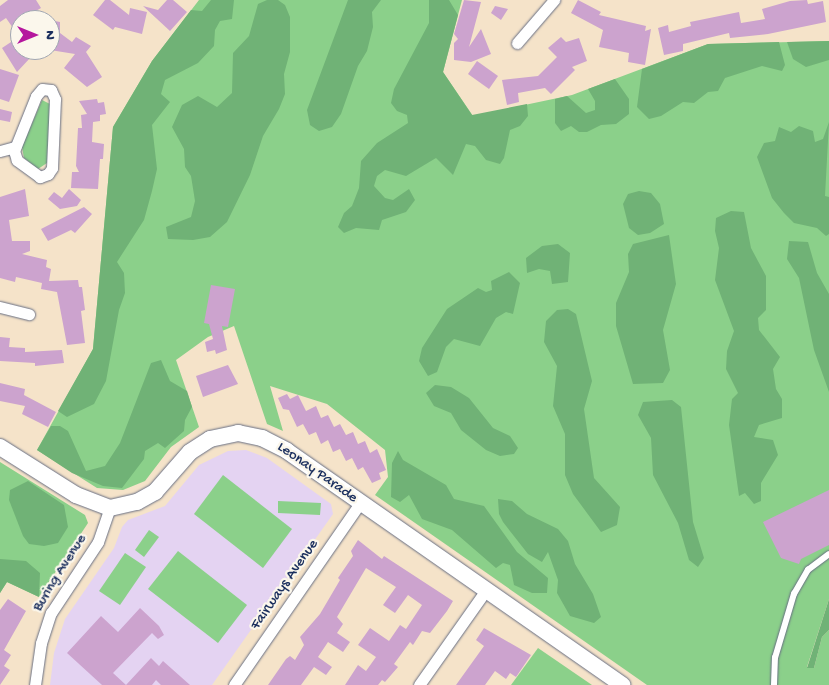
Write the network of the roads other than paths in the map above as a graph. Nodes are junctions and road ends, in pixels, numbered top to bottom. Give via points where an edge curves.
1 (554, 0) edge
2 (517, 43) dead end
3 (15, 147) junction
4 (0, 151) edge
5 (0, 308) edge
6 (29, 314) dead end
7 (0, 447) edge
8 (360, 503) junction
9 (110, 508) junction
10 (829, 554) edge
11 (486, 590) junction
12 (35, 685) edge
13 (234, 685) edge
14 (419, 685) edge
15 (622, 685) edge
16 (774, 685) edge

1 - 2 street
3 - 3 street via 36,96 42,89 51,90 56,99 50,172 43,176 34,174 17,160
3 - 4 street
5 - 6 street
7 - 9 street via 76,495
8 - 9 street, Leonay Parade via 275,443 238,433 214,437 202,443 155,492 137,502
8 - 11 street, Leonay Parade
8 - 13 street, Fairways Avenue
9 - 12 street, Buring Avenue via 98,542 51,613 41,643
10 - 16 lane via 808,570 794,594 775,658
11 - 14 street
11 - 15 street, Leonay Parade

